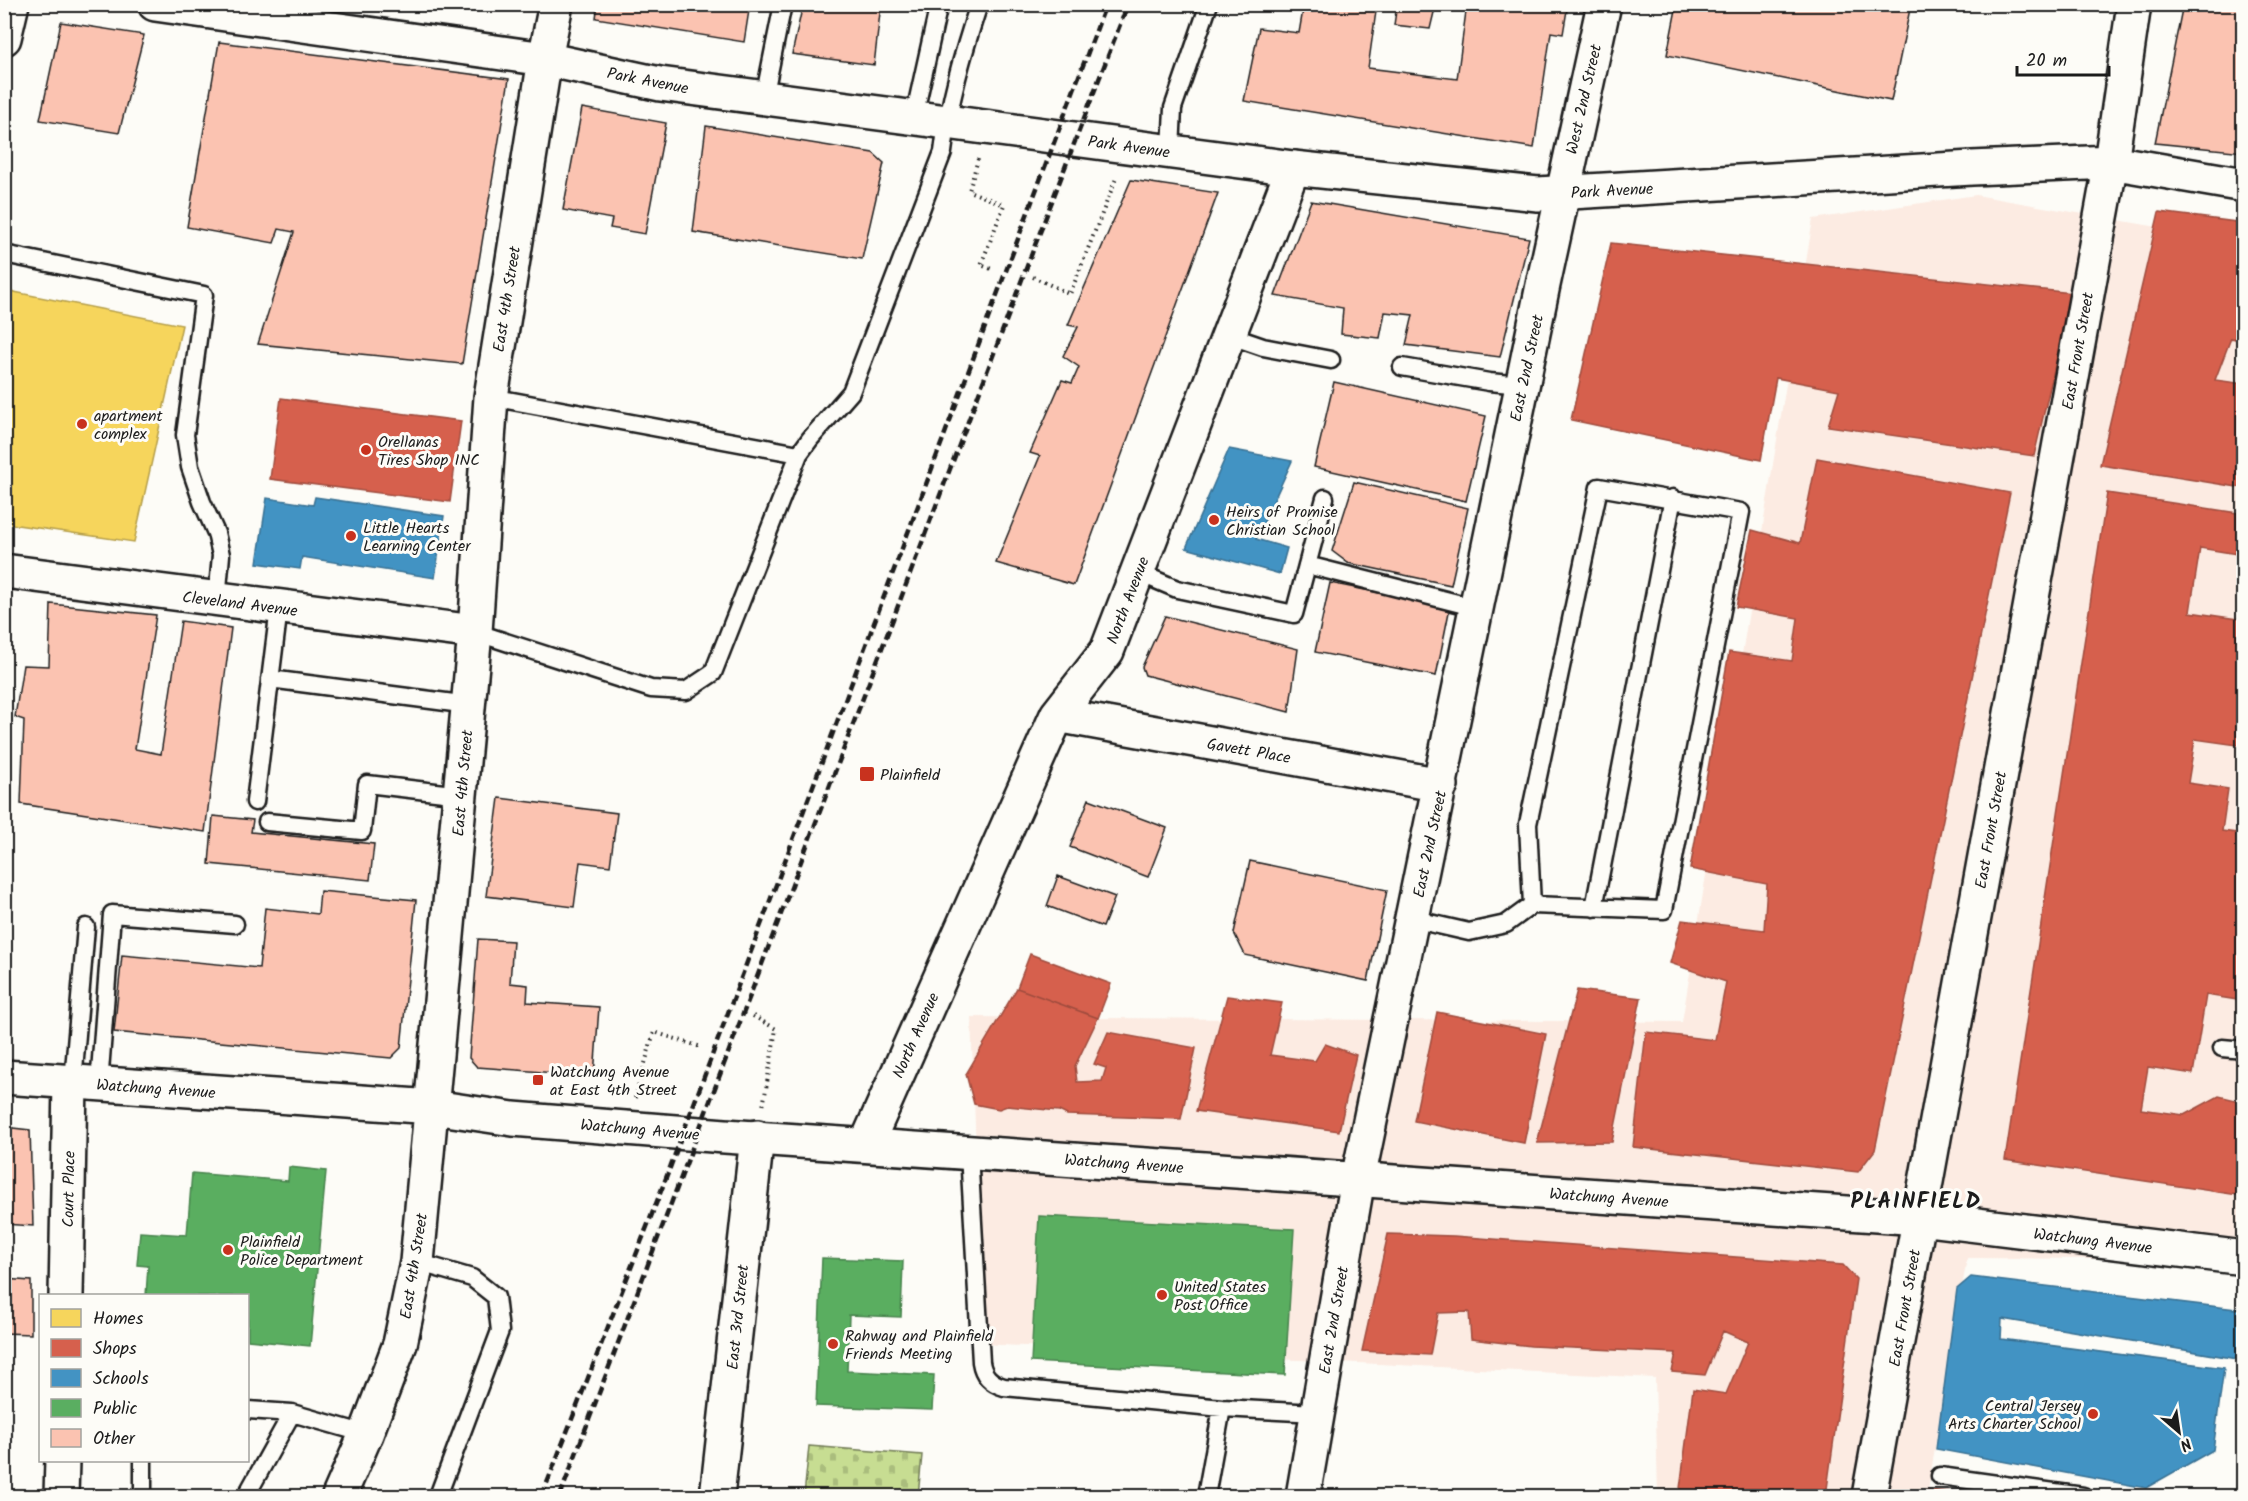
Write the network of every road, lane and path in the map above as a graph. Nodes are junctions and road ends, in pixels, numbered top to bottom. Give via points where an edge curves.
1 (12, 4) edge
2 (155, 4) edge
3 (556, 4) edge
4 (783, 4) edge
5 (939, 4) edge
6 (979, 4) edge
7 (1209, 4) edge
8 (1604, 4) edge
9 (2134, 4) edge
10 (4, 38) edge
11 (545, 59) junction
12 (764, 98) junction
13 (914, 117) junction
14 (946, 122) junction
15 (987, 127) junction
16 (1130, 145) junction
17 (1171, 151) junction
18 (2111, 162) junction
19 (1293, 168) junction
20 (2244, 185) edge
21 (1562, 193) junction
22 (4, 254) edge
23 (994, 270) dead end
24 (1034, 277) dead end
25 (1228, 335) junction
26 (1331, 360) dead end
27 (1402, 367) dead end
28 (1522, 385) junction
29 (491, 397) junction
30 (799, 454) junction
31 (1325, 498) dead end
32 (1673, 498) junction
33 (1306, 565) junction
34 (4, 571) edge
35 (1137, 572) junction
36 (217, 600) junction
37 (279, 608) junction
38 (1477, 608) junction
39 (475, 632) junction
40 (270, 679) junction
41 (469, 705) junction
42 (1057, 715) junction
43 (1441, 785) junction
44 (461, 795) junction
45 (255, 802) dead end
46 (267, 822) dead end
47 (1532, 905) junction
48 (1594, 908) junction
49 (1412, 919) junction
50 (235, 924) dead end
51 (87, 927) dead end
52 (753, 1016) dead end
53 (701, 1047) dead end
54 (2222, 1048) dead end
55 (2244, 1050) edge
56 (770, 1070) dead end
57 (4, 1077) edge
58 (81, 1083) junction
59 (433, 1107) junction
60 (626, 1127) junction
61 (757, 1137) junction
62 (866, 1145) junction
63 (969, 1153) junction
64 (1359, 1179) junction
65 (1920, 1218) junction
66 (2244, 1258) edge
67 (417, 1262) junction
68 (66, 1294) edge
69 (1222, 1408) junction
70 (249, 1410) edge
71 (292, 1413) junction
72 (1317, 1413) junction
73 (366, 1434) junction
74 (62, 1462) edge
75 (143, 1462) edge
76 (1940, 1476) dead end
77 (61, 1497) edge
78 (143, 1497) edge
79 (246, 1497) edge
80 (339, 1497) edge
81 (438, 1497) edge
82 (717, 1497) edge
83 (1206, 1497) edge
84 (1303, 1497) edge
85 (1869, 1497) edge
86 (2083, 1497) edge

1 - 10 street
2 - 11 street, Park Avenue
3 - 11 street, East 4th Street
4 - 12 lane
5 - 13 lane
6 - 14 lane
7 - 17 lane via 1173,108
8 - 21 street, West 2nd Street
9 - 18 street, East Front Street
11 - 12 street, Park Avenue via 660,84
11 - 29 street, East 4th Street
12 - 13 street, Park Avenue
13 - 14 street, Park Avenue
14 - 15 street, Park Avenue
14 - 30 lane via 943,152 851,392
15 - 16 street, Park Avenue
15 - 23 path via 969,191 1004,205 981,265
16 - 17 street, Park Avenue
16 - 24 path via 1070,294
17 - 19 street, Park Avenue
18 - 20 street, Park Avenue
18 - 21 street, Park Avenue
18 - 65 street, East Front Street
19 - 21 street, Park Avenue via 1538,194
19 - 25 street, North Avenue
21 - 28 street, East 2nd Street
22 - 36 lane via 204,295 185,435 190,467 221,555
25 - 26 lane via 1263,347
25 - 35 street, North Avenue
27 - 28 lane
28 - 38 street, East 2nd Street
29 - 30 lane
29 - 39 street, East 4th Street
30 - 39 lane via 713,673 686,691 651,689
31 - 33 lane
32 - 47 lane via 1599,487 1528,824
32 - 48 lane
32 - 48 lane via 1741,512 1664,910
33 - 35 lane via 1293,614 1177,589
33 - 38 lane
34 - 36 street, Cleveland Avenue
35 - 42 street, North Avenue via 1107,651
36 - 37 street, Cleveland Avenue
37 - 39 street, Cleveland Avenue
37 - 40 lane
38 - 43 street, East 2nd Street
39 - 41 street, East 4th Street
40 - 41 lane
40 - 45 lane
41 - 44 street, East 4th Street
42 - 43 street, Gavett Place
42 - 62 street, North Avenue
43 - 49 street, East 2nd Street
44 - 46 lane via 367,784 362,831
44 - 59 street, East 4th Street
47 - 48 lane
47 - 49 lane via 1506,924 1469,932
49 - 64 street, East 2nd Street
50 - 58 lane via 112,914
51 - 58 lane
52 - 56 path via 776,1029
53 - 60 path via 654,1032
54 - 55 lane
57 - 58 street, Watchung Avenue
58 - 59 street, Watchung Avenue
58 - 68 street, Court Place
59 - 60 street, Watchung Avenue via 513,1119
59 - 67 street, East 4th Street
60 - 61 street, Watchung Avenue
61 - 62 street, Watchung Avenue
61 - 82 street, East 3rd Street
62 - 63 street, Watchung Avenue
63 - 64 street, Watchung Avenue
63 - 69 lane via 981,1362 985,1375 1004,1387
64 - 65 street, Watchung Avenue
64 - 72 street, East 2nd Street
65 - 66 street, Watchung Avenue
65 - 85 street, East Front Street
67 - 73 street, East 4th Street via 400,1344
67 - 81 lane via 472,1278 496,1297 500,1331
69 - 72 lane
69 - 83 lane
70 - 71 lane
71 - 73 lane
71 - 79 lane
72 - 84 street, East 2nd Street
73 - 80 street, East 4th Street
74 - 77 street
75 - 78 lane
76 - 86 lane

